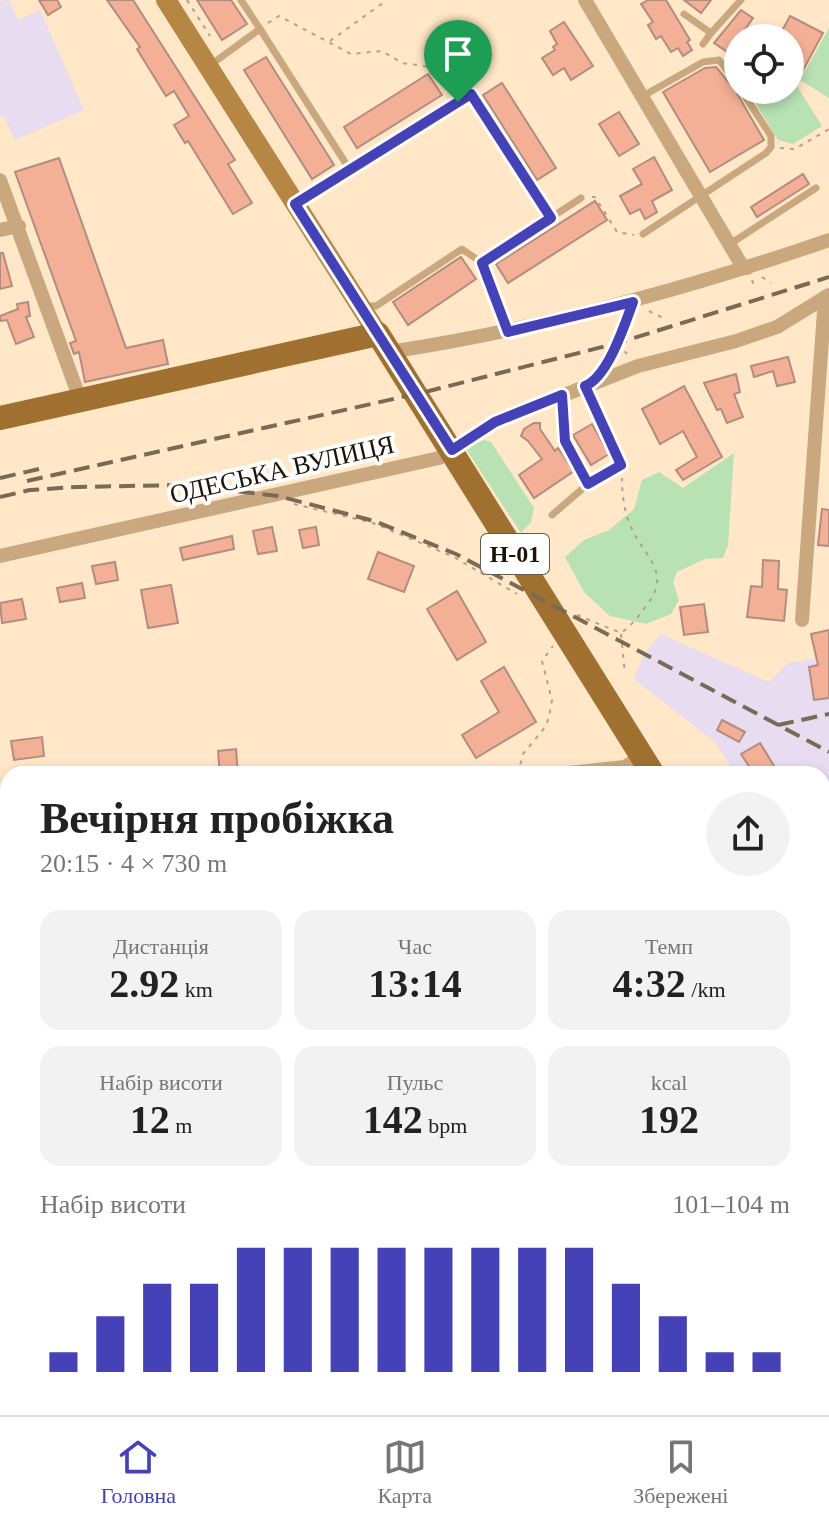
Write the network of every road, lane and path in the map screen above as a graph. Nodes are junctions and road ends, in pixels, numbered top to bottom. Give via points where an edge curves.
1 (166, 0) edge
2 (241, 0) edge
3 (387, 0) edge
4 (585, 0) edge
5 (741, 0) edge
6 (684, 14) dead end
7 (260, 29) junction
8 (711, 33) junction
9 (329, 42) junction
10 (703, 44) dead end
11 (724, 65) edge
12 (208, 67) junction
13 (643, 96) junction
14 (458, 102) junction
15 (750, 104) edge
16 (829, 129) edge
17 (771, 147) junction
18 (350, 170) junction
19 (0, 180) edge
20 (816, 188) dead end
21 (702, 195) junction
22 (581, 198) joint
23 (295, 204) junction
24 (551, 218) junction
25 (19, 226) junction
26 (0, 230) edge
27 (643, 234) joint
28 (829, 240) edge
29 (730, 244) junction
30 (482, 263) junction
31 (747, 268) junction
32 (827, 296) edge
33 (633, 302) junction
34 (360, 306) junction
35 (508, 332) junction
36 (383, 343) junction
37 (589, 384) junction
38 (562, 395) junction
39 (80, 399) junction
40 (0, 418) edge
41 (452, 450) junction
42 (621, 465) junction
43 (588, 484) junction
44 (281, 501) dead end
45 (552, 515) dead end
46 (0, 556) edge
47 (519, 595) dead end
48 (573, 614) dead end
49 (802, 620) dead end
50 (621, 633) junction
51 (556, 642) dead end
52 (625, 674) dead end
53 (647, 765) edge
54 (520, 766) edge

1 - 12 main road
2 - 7 lane
3 - 9 path
4 - 13 street
5 - 8 lane
6 - 8 lane
7 - 9 path via 279,16
7 - 12 lane
7 - 18 lane
8 - 10 lane
9 - 14 path via 351,54 382,51 402,63 431,67
11 - 13 lane via 719,60 703,62
12 - 23 main road
13 - 21 street
14 - 18 lane
14 - 24 lane via 471,94
15 - 17 lane via 771,136
16 - 17 path via 795,149
17 - 21 lane
18 - 23 lane
19 - 25 street
20 - 29 lane
21 - 27 lane
21 - 29 street
22 - 24 lane
22 - 27 path via 595,197 617,232
23 - 34 main road
24 - 30 lane
25 - 26 street
25 - 39 street
28 - 31 street
29 - 31 street
30 - 34 lane via 462,249 376,306
30 - 35 lane
31 - 33 street
32 - 37 street, ОДЕСЬКА ВУЛИЦЯ via 777,327
32 - 49 street
33 - 35 street
33 - 37 path via 618,343
34 - 36 main road
35 - 36 street
36 - 39 main road
36 - 41 main road, Н-01
37 - 38 street, ОДЕСЬКА ВУЛИЦЯ
37 - 42 lane
38 - 41 street, ОДЕСЬКА ВУЛИЦЯ via 495,422
38 - 43 lane via 565,441
39 - 40 main road
41 - 46 street, ОДЕСЬКА ВУЛИЦЯ via 439,458
41 - 53 main road, Н-01
42 - 43 lane
42 - 50 path via 630,526 659,575 657,591
43 - 45 lane
44 - 47 path via 373,523 454,557
48 - 50 path
50 - 52 path
51 - 54 path via 542,661 552,700 549,717

